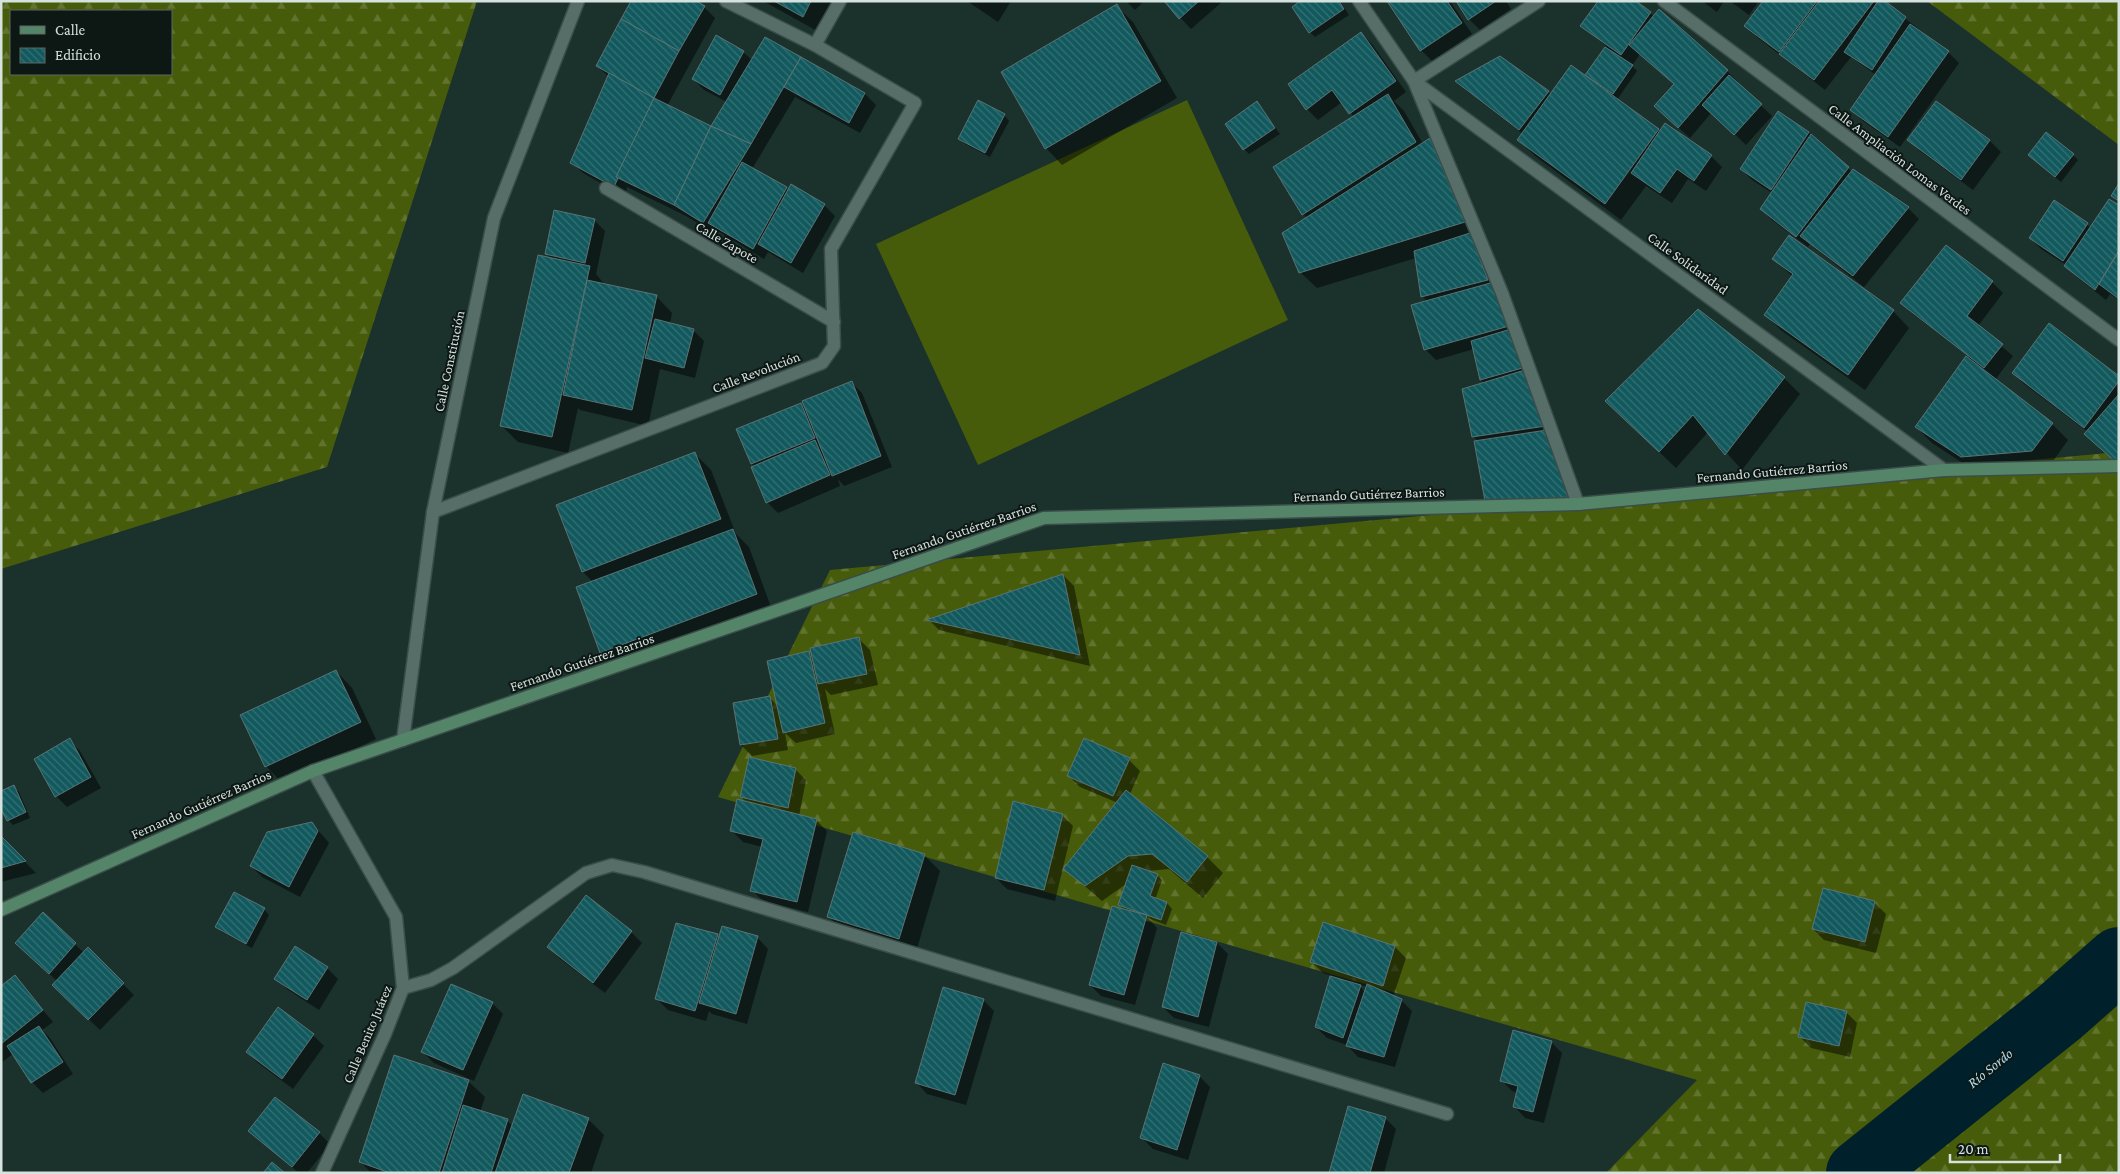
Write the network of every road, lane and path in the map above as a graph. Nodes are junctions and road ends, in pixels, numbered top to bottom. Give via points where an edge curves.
1 (578, 1) edge
2 (726, 1) edge
3 (840, 1) edge
4 (1359, 1) edge
5 (1540, 1) edge
6 (1664, 1) edge
7 (815, 45) junction
8 (1414, 80) junction
9 (606, 188) dead end
10 (834, 322) junction
11 (2119, 340) edge
12 (2119, 466) edge
13 (1944, 470) junction
14 (1578, 504) junction
15 (433, 512) junction
16 (403, 740) junction
17 (313, 771) junction
18 (1, 910) edge
19 (403, 988) junction
20 (1447, 1114) dead end
21 (322, 1173) edge

1 - 15 street, Calle Constitución via 494,218
2 - 7 street
3 - 7 street
4 - 8 street
5 - 8 street
6 - 11 street, Calle Ampliación Lomas Verdes
7 - 10 street, Calle Revolución via 915,103 831,249
8 - 13 street, Calle Solidaridad
8 - 14 street via 1502,293
9 - 10 street, Calle Zapote
10 - 15 street, Calle Revolución via 834,346 822,363
12 - 13 main road, Fernando Gutiérrez Barrios
13 - 14 main road, Fernando Gutiérrez Barrios
14 - 16 main road, Fernando Gutiérrez Barrios via 1044,518
15 - 16 street, Calle Constitución
16 - 17 main road, Fernando Gutiérrez Barrios
17 - 18 main road, Fernando Gutiérrez Barrios
17 - 19 street, Calle Benito Juárez via 396,917
19 - 20 street via 431,980 453,968 586,873 612,865
19 - 21 street, Calle Benito Juárez

